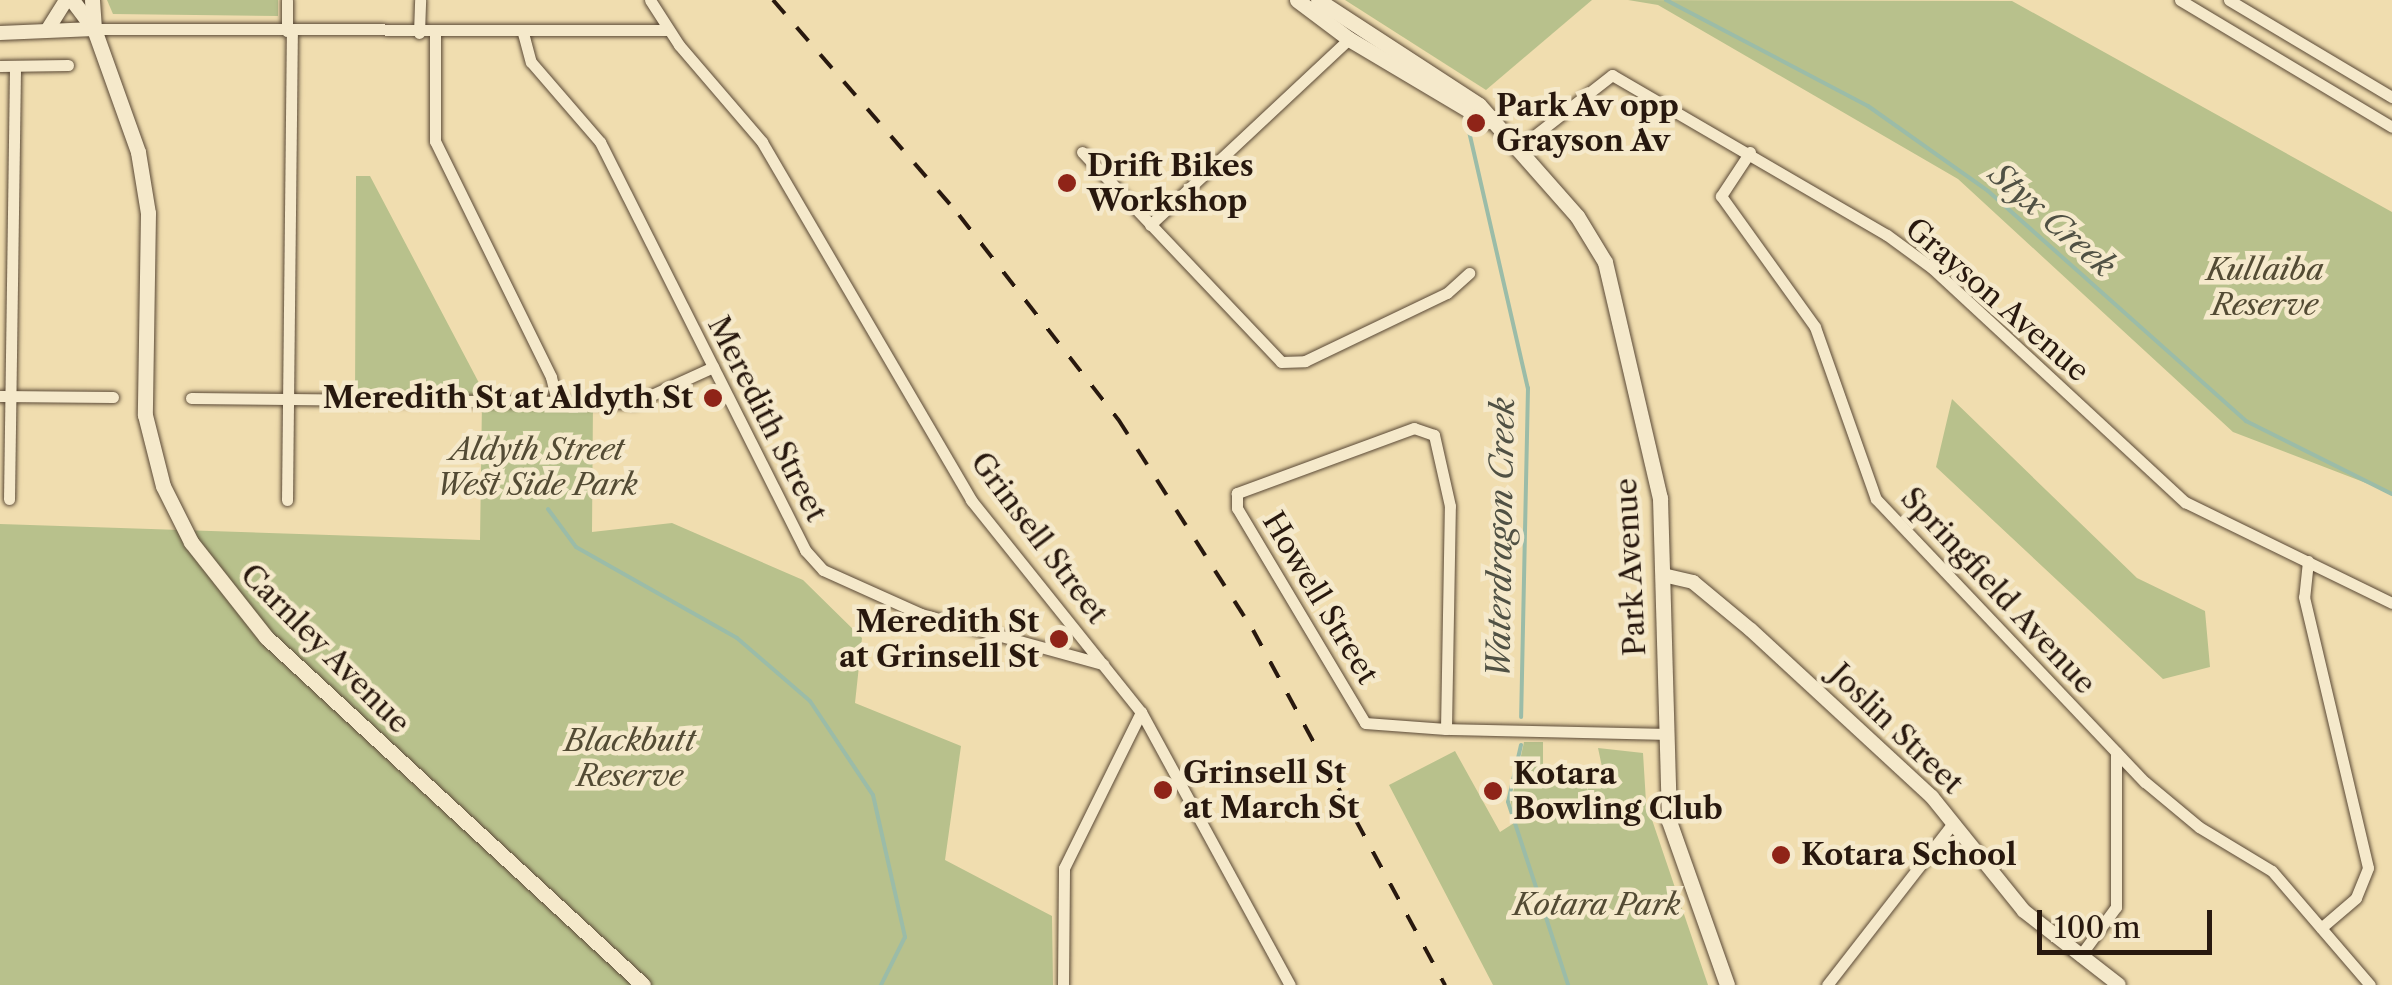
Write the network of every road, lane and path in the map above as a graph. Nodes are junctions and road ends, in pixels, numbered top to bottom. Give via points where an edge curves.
1 (69, 0) edge
2 (92, 0) edge
3 (287, 0) edge
4 (420, 0) edge
5 (650, 0) edge
6 (1297, 0) edge
7 (1310, 0) edge
8 (1318, 0) edge
9 (2180, 0) edge
10 (2229, 0) edge
11 (48, 29) junction
12 (94, 30) junction
13 (668, 30) junction
14 (289, 31) junction
15 (0, 33) edge
16 (419, 33) junction
17 (435, 33) junction
18 (523, 33) junction
19 (1349, 39) junction
20 (68, 65) dead end
21 (0, 66) edge
22 (15, 66) junction
23 (1423, 66) junction
24 (2392, 96) edge
25 (1492, 124) junction
26 (2392, 128) edge
27 (1516, 150) junction
28 (1082, 152) dead end
29 (1750, 152) junction
30 (1150, 225) junction
31 (1468, 273) dead end
32 (712, 367) junction
33 (5, 396) edge
34 (113, 397) dead end
35 (191, 398) dead end
36 (288, 399) junction
37 (557, 401) junction
38 (1436, 418) dead end
39 (1429, 430) junction
40 (9, 499) dead end
41 (286, 500) dead end
42 (2308, 561) junction
43 (1663, 575) junction
44 (2392, 602) edge
45 (1105, 664) junction
46 (1140, 712) junction
47 (1446, 729) junction
48 (1664, 734) junction
49 (2116, 752) junction
50 (1953, 823) junction
51 (2321, 928) junction
52 (2080, 956) junction
53 (643, 985) edge
54 (1063, 985) edge
55 (1290, 985) edge
56 (1727, 985) edge
57 (1827, 985) edge
58 (2119, 985) edge
59 (2370, 985) edge

1 - 11 street
1 - 12 main road, Carnley Avenue
2 - 12 main road, Carnley Avenue
3 - 14 street
4 - 16 street
5 - 13 street, Grinsell Street
6 - 19 main road, Park Avenue
7 - 19 main road via 1344,26
8 - 23 main road, Park Avenue
9 - 26 street
10 - 24 street
11 - 12 street
11 - 15 street
12 - 14 street
12 - 53 main road, Carnley Avenue via 138,152 148,213 146,415 164,486 191,542 266,637
13 - 18 street
13 - 45 street, Grinsell Street via 762,142 971,500
14 - 16 street
14 - 36 street
16 - 17 street
17 - 18 street
17 - 37 street via 435,141
18 - 32 street, Meredith Street via 531,62 600,142
19 - 23 main road
19 - 25 main road, Park Avenue
19 - 30 street
20 - 22 street
21 - 22 street
22 - 33 street
23 - 25 main road, Park Avenue via 1479,106
25 - 27 main road, Park Avenue
27 - 29 street, Grayson Avenue via 1612,75
27 - 43 main road, Park Avenue via 1578,216 1609,276 1658,479
28 - 30 street
29 - 42 street, Grayson Avenue via 1932,268 2184,502
29 - 49 street, Springfield Avenue via 1721,196 1815,327 1876,499
30 - 31 street via 1272,356 1286,363 1447,293
32 - 37 street via 639,403
32 - 45 street, Meredith Street via 805,550 823,570 921,614
33 - 34 street
33 - 40 street
35 - 36 street
36 - 37 street
36 - 41 street
38 - 39 street
39 - 47 street via 1440,446 1450,497
39 - 47 street, Howell Street via 1414,428 1242,490 1235,499 1365,723
42 - 44 street, Grayson Avenue
42 - 51 street via 2304,596 2368,868 2356,898
43 - 48 main road, Park Avenue
43 - 50 street, Joslin Street via 1686,578 1720,603 1932,796
45 - 46 street, Grinsell Street
46 - 54 street via 1064,868
46 - 55 street, Grinsell Street
47 - 48 street, Howell Street
48 - 56 main road, Park Avenue via 1670,820
49 - 51 street, Springfield Avenue via 2172,808 2254,856
49 - 52 street via 2118,895
50 - 52 street, Joslin Street via 2007,894
50 - 57 street
51 - 59 street, Springfield Avenue
52 - 58 street, Joslin Street

